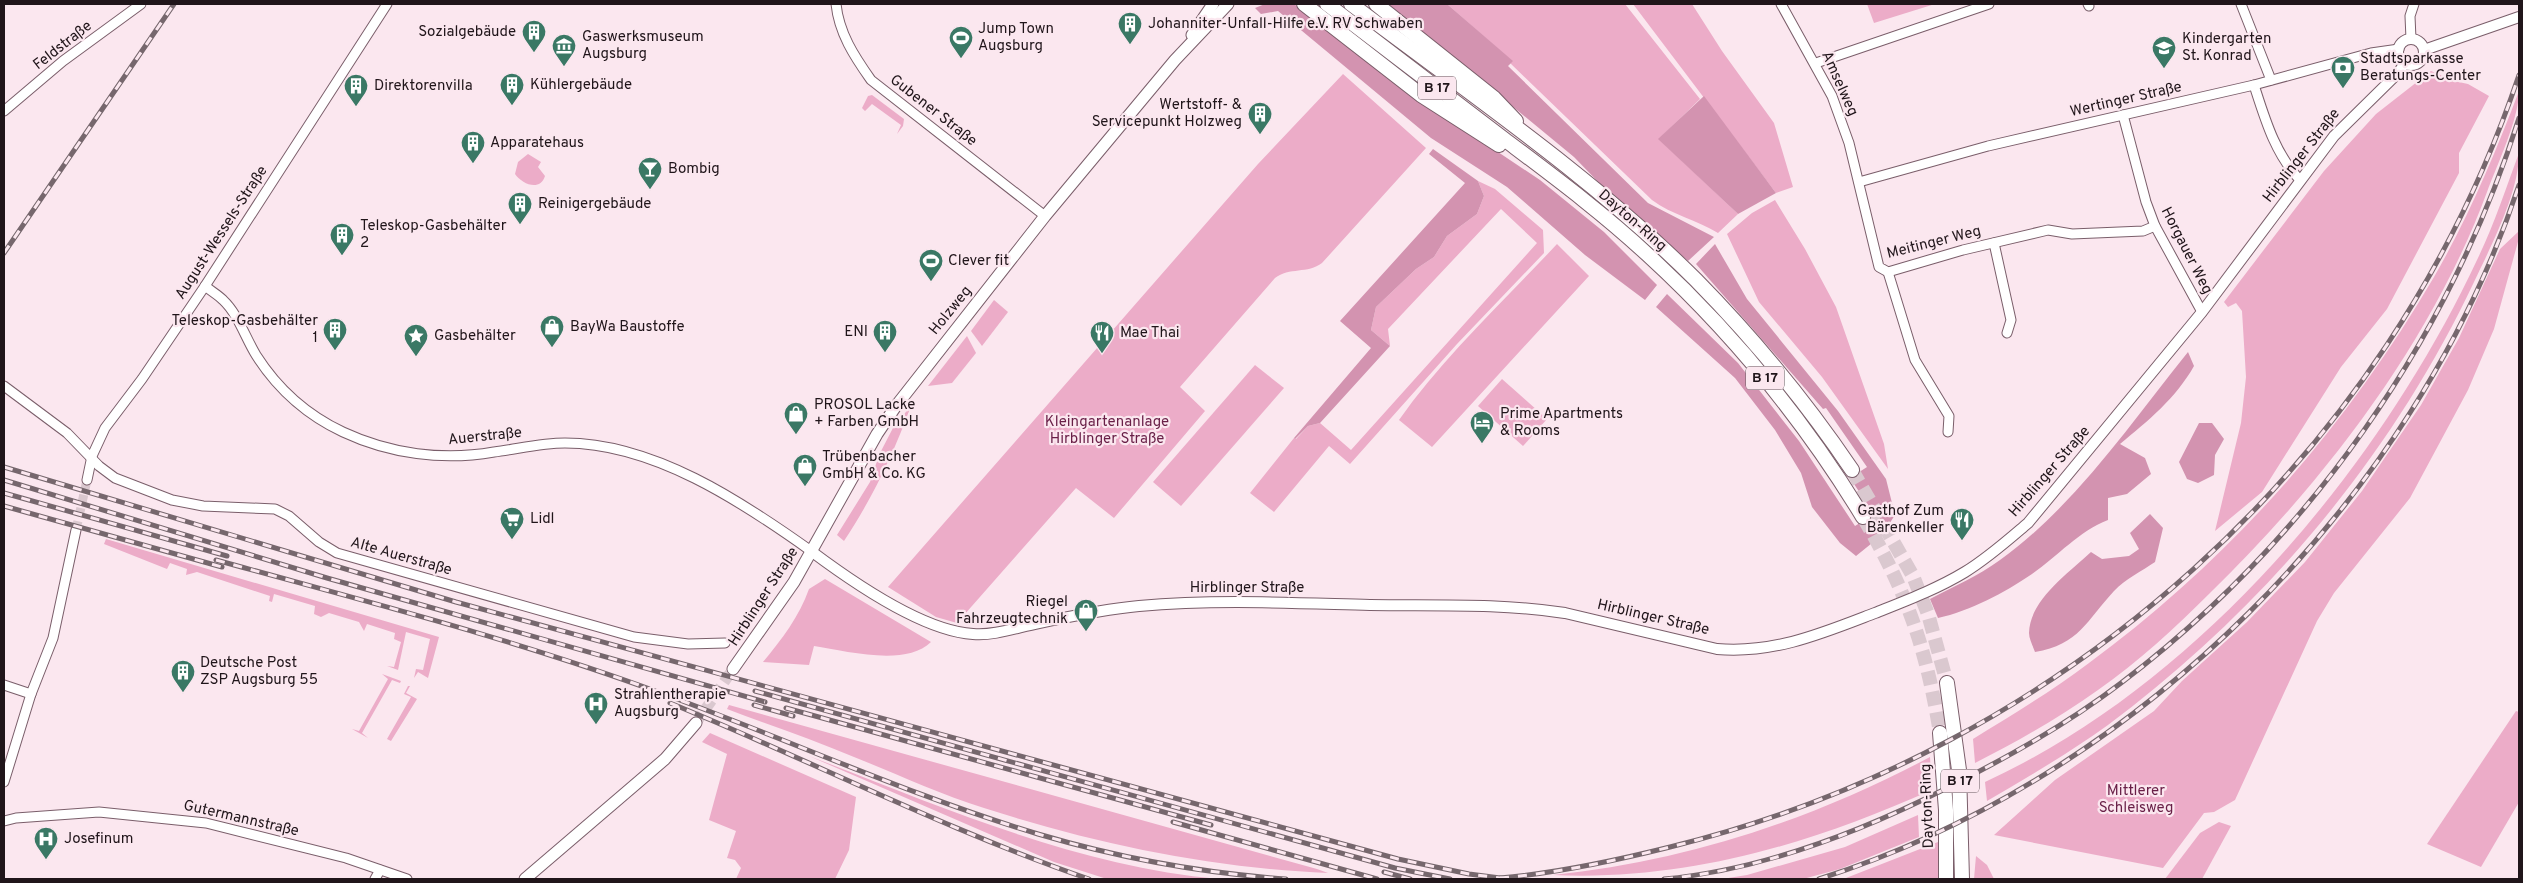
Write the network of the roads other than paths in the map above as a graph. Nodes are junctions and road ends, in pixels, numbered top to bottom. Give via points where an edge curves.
1 (141, 4) edge
2 (387, 4) edge
3 (836, 4) edge
4 (1213, 4) edge
5 (1228, 4) edge
6 (1304, 4) edge
7 (1327, 4) edge
8 (1351, 4) edge
9 (1376, 4) edge
10 (1781, 4) edge
11 (1989, 4) edge
12 (2241, 4) edge
13 (2414, 4) edge
14 (2519, 17) edge
15 (2411, 39) junction
16 (2399, 49) junction
17 (2424, 50) junction
18 (1175, 60) junction
19 (1816, 63) junction
20 (2405, 63) junction
21 (2271, 80) junction
22 (2254, 85) junction
23 (4, 111) edge
24 (2123, 115) junction
25 (1554, 158) junction
26 (1548, 172) junction
27 (2300, 180) junction
28 (1859, 182) junction
29 (1046, 216) junction
30 (2155, 226) junction
31 (1994, 243) junction
32 (1888, 272) junction
33 (205, 286) junction
34 (2202, 312) junction
35 (2006, 333) dead end
36 (4, 386) edge
37 (1948, 432) dead end
38 (92, 456) junction
39 (1852, 470) tunnel mouth
40 (87, 480) tunnel mouth
41 (1863, 517) tunnel mouth
42 (76, 530) tunnel mouth
43 (811, 551) junction
44 (725, 643) dead end
45 (733, 669) tunnel mouth
46 (1947, 683) tunnel mouth
47 (4, 685) edge
48 (31, 694) junction
49 (696, 723) tunnel mouth
50 (1940, 733) tunnel mouth
51 (7, 760) edge
52 (4, 782) edge
53 (4, 821) edge
54 (380, 870) junction
55 (374, 879) edge
56 (407, 879) edge
57 (525, 879) edge
58 (1946, 879) edge
59 (1962, 879) edge

1 - 23 street, Feldstraße
2 - 33 street, August-Wessels-Straße
3 - 29 street, Gubener Straße via 838,20 852,54 871,80
4 - 18 main road, Holzweg
5 - 18 main road, Holzweg
6 - 26 highway via 1420,95
7 - 26 highway, Dayton-Ring / B 17
8 - 25 highway, Dayton-Ring / B 17
9 - 25 highway via 1494,98
10 - 19 street, Amselweg
11 - 19 street
12 - 21 street
13 - 15 street via 2410,16
14 - 17 street, Hirblinger Straße
15 - 16 street
15 - 17 street via 2421,43
16 - 20 street
16 - 21 street, Wertinger Straße via 2371,53
17 - 20 street, Hirblinger Straße via 2417,63
18 - 29 main road, Holzweg
19 - 28 street, Amselweg via 1849,143
20 - 27 street, Hirblinger Straße via 2398,74 2346,123
21 - 22 street, Wertinger Straße
22 - 24 street, Wertinger Straße
22 - 27 street via 2276,148
24 - 28 street, Wertinger Straße via 1969,151
24 - 30 street, Horgauer Weg
25 - 39 highway, Dayton-Ring / B 17 via 1696,280 1790,385
26 - 41 highway, Dayton-Ring / B 17 via 1648,255 1737,346 1806,431
27 - 34 street, Hirblinger Straße
28 - 32 street, Meitinger Weg via 1879,267
29 - 43 main road, Holzweg via 896,406
30 - 31 street, Meitinger Weg via 2143,231 2079,234 2048,230
30 - 34 street, Horgauer Weg
31 - 32 street, Meitinger Weg
31 - 35 street, Meitinger Weg via 2011,320
32 - 37 street via 1915,360 1949,416
33 - 38 street, August-Wessels-Straße via 142,380 105,428
33 - 43 street, Auerstraße via 223,300 257,356 288,394 330,425 359,439 434,456 493,453 554,443 607,446 648,458 692,478
34 - 43 street, Hirblinger Straße via 2028,522 1994,552 1966,572 1911,598 1802,640 1760,650 1717,649 1565,613 1472,605 1175,603 1112,609 974,634 946,628 909,613
36 - 38 street via 68,433
38 - 40 street, August-Wessels-Straße
38 - 44 street, Alte Auerstraße via 115,478 172,500 203,506 282,512 337,554 634,637 688,644
42 - 48 street via 53,638
43 - 45 main road, Hirblinger Straße
46 - 59 highway, B 17 via 1959,770
47 - 48 street
48 - 51 street
49 - 57 main road via 665,758
50 - 58 highway, Dayton-Ring / B 17 via 1946,810
51 - 52 street
53 - 54 street, Gutermannstraße via 99,812 206,822
54 - 55 street
54 - 56 street, Gutermannstraße

